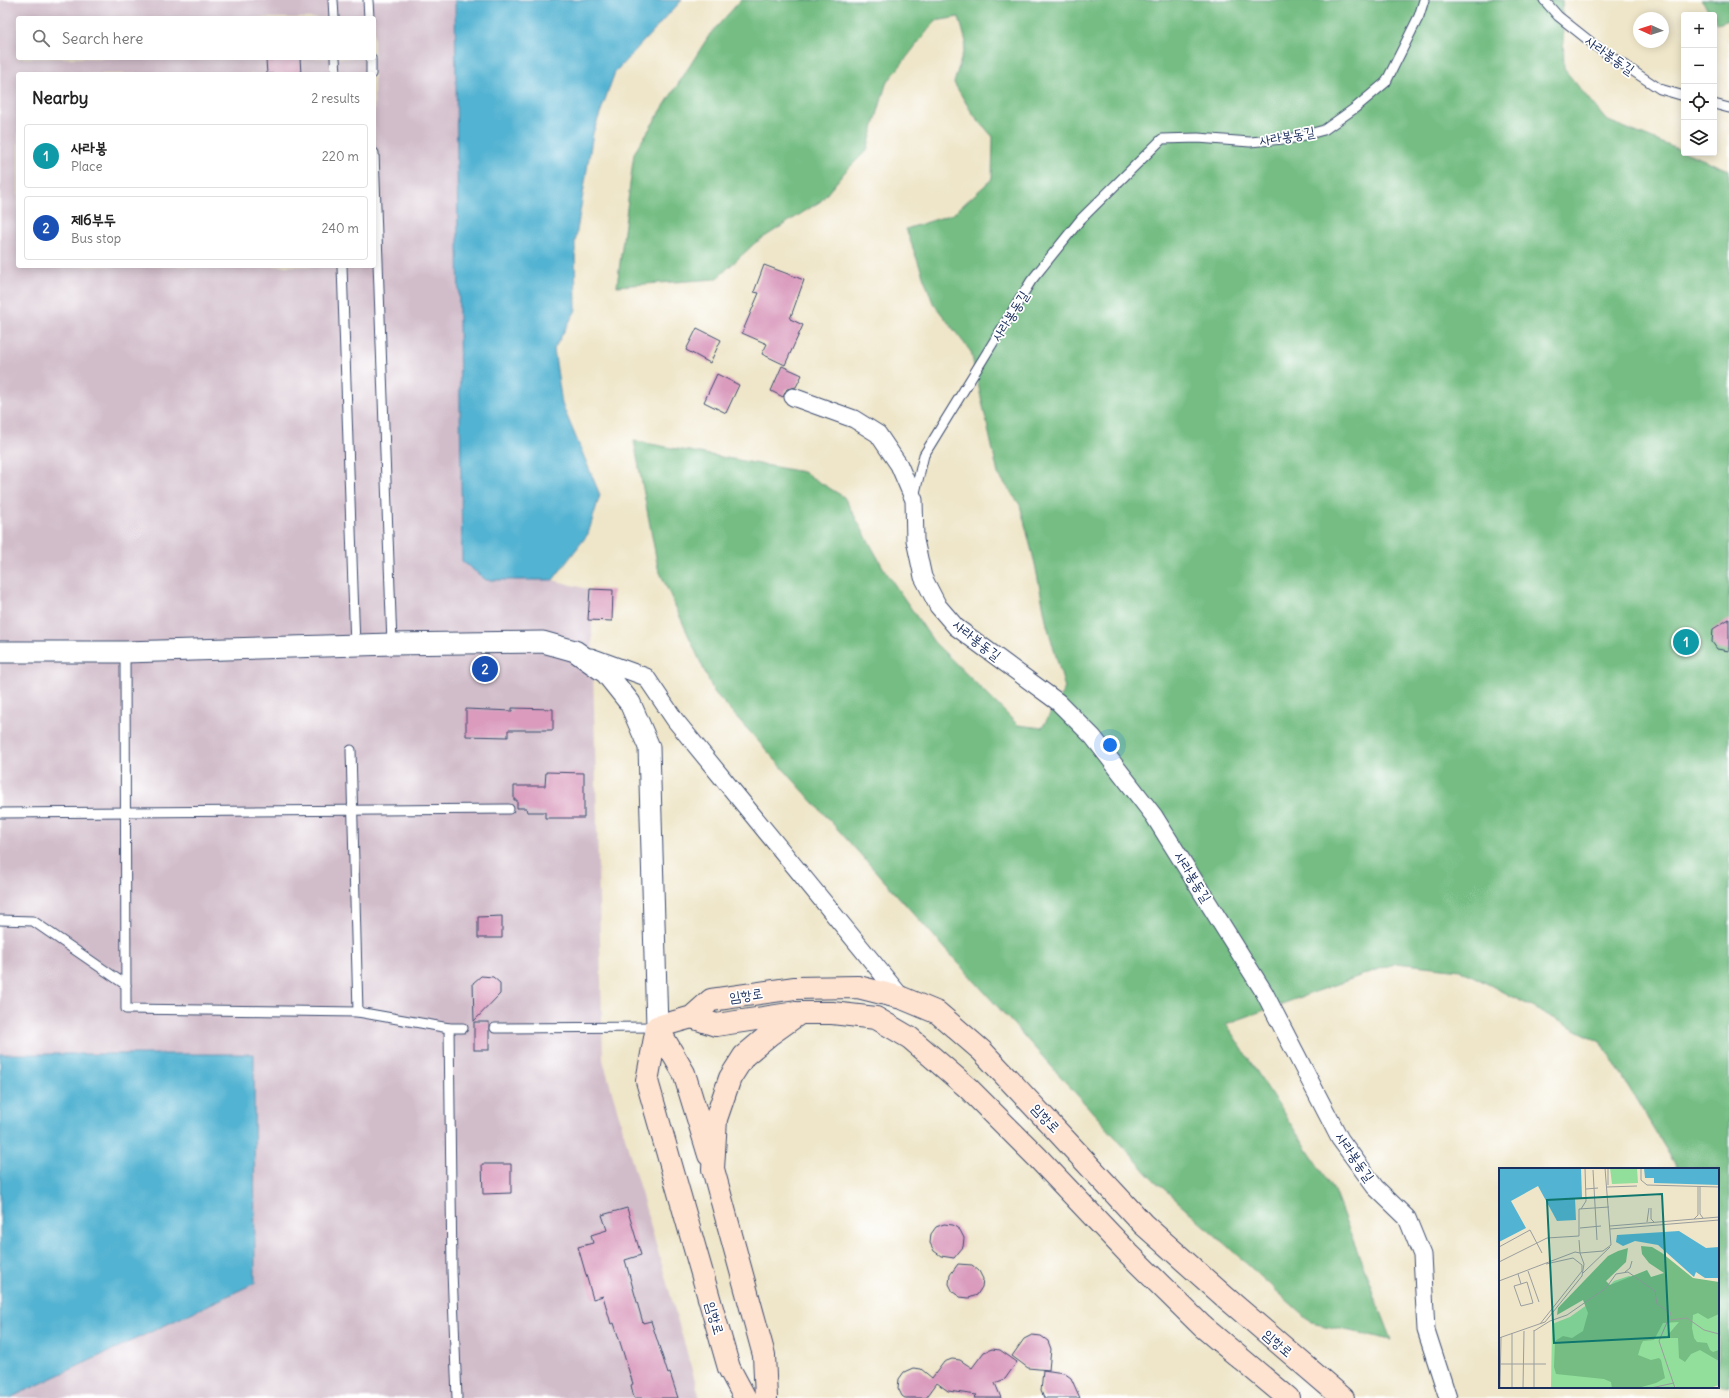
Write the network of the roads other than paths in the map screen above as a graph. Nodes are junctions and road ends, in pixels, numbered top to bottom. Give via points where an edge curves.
1 (333, 0) edge
2 (368, 0) edge
3 (1424, 0) edge
4 (1544, 0) edge
5 (334, 16) edge
6 (369, 16) edge
7 (335, 60) edge
8 (371, 60) edge
9 (336, 72) edge
10 (371, 72) edge
11 (1681, 95) edge
12 (1717, 105) edge
13 (1729, 108) edge
14 (376, 208) edge
15 (342, 268) edge
16 (793, 398) dead end
17 (914, 500) junction
18 (392, 644) junction
19 (355, 646) junction
20 (575, 651) junction
21 (0, 652) edge
22 (126, 652) junction
23 (350, 750) dead end
24 (509, 809) dead end
25 (352, 810) junction
26 (126, 812) junction
27 (0, 813) edge
28 (0, 920) edge
29 (126, 985) junction
30 (902, 998) junction
31 (358, 1012) junction
32 (800, 1013) junction
33 (692, 1017) junction
34 (657, 1027) junction
35 (450, 1028) junction
36 (463, 1028) dead end
37 (495, 1028) dead end
38 (713, 1169) junction
39 (457, 1398) edge
40 (745, 1398) edge
41 (766, 1398) edge
42 (1288, 1398) edge
43 (1343, 1398) edge
44 (1448, 1398) edge

1 - 5 lane
2 - 6 lane
3 - 17 lane, 사라봉동길 via 1419,16 1386,82 1324,130 1294,138 1250,142 1198,138 1162,139 1081,219 1032,281 924,455
4 - 11 lane, 사라봉동길 via 1558,16 1597,47 1660,89
7 - 9 lane
8 - 10 lane
12 - 13 lane
14 - 18 lane
15 - 19 lane
16 - 17 street via 854,419 878,434 900,465
17 - 44 street, 사라봉동길 via 915,540 923,576 938,606 956,627 1058,702 1093,737 1154,816 1264,992 1340,1139 1376,1187 1407,1218 1422,1255 1426,1330
18 - 19 street
18 - 20 street via 543,642
19 - 22 street
20 - 30 street via 646,677 675,720
20 - 34 street via 606,673 630,703 649,747
21 - 22 street
22 - 26 lane
23 - 25 lane
24 - 25 lane
25 - 26 lane
25 - 31 lane
26 - 27 lane
26 - 29 lane
28 - 29 lane via 33,921
29 - 31 lane via 126,1009
30 - 33 main road, 임항로 via 858,987 795,988 711,1000
30 - 43 main road, 임항로 via 938,1013 982,1051 1143,1224 1225,1298
31 - 35 lane
32 - 33 main road, 임항로 via 716,1025
32 - 38 main road via 744,1056 730,1078 716,1119
32 - 42 main road, 임항로 via 832,1012 876,1018 910,1038 968,1088 1202,1326
33 - 34 main road, 임항로
34 - 37 lane
34 - 38 main road via 684,1073
34 - 40 main road, 임항로 via 647,1081 729,1368
35 - 36 lane
35 - 39 lane via 452,1271
38 - 41 main road via 764,1355

